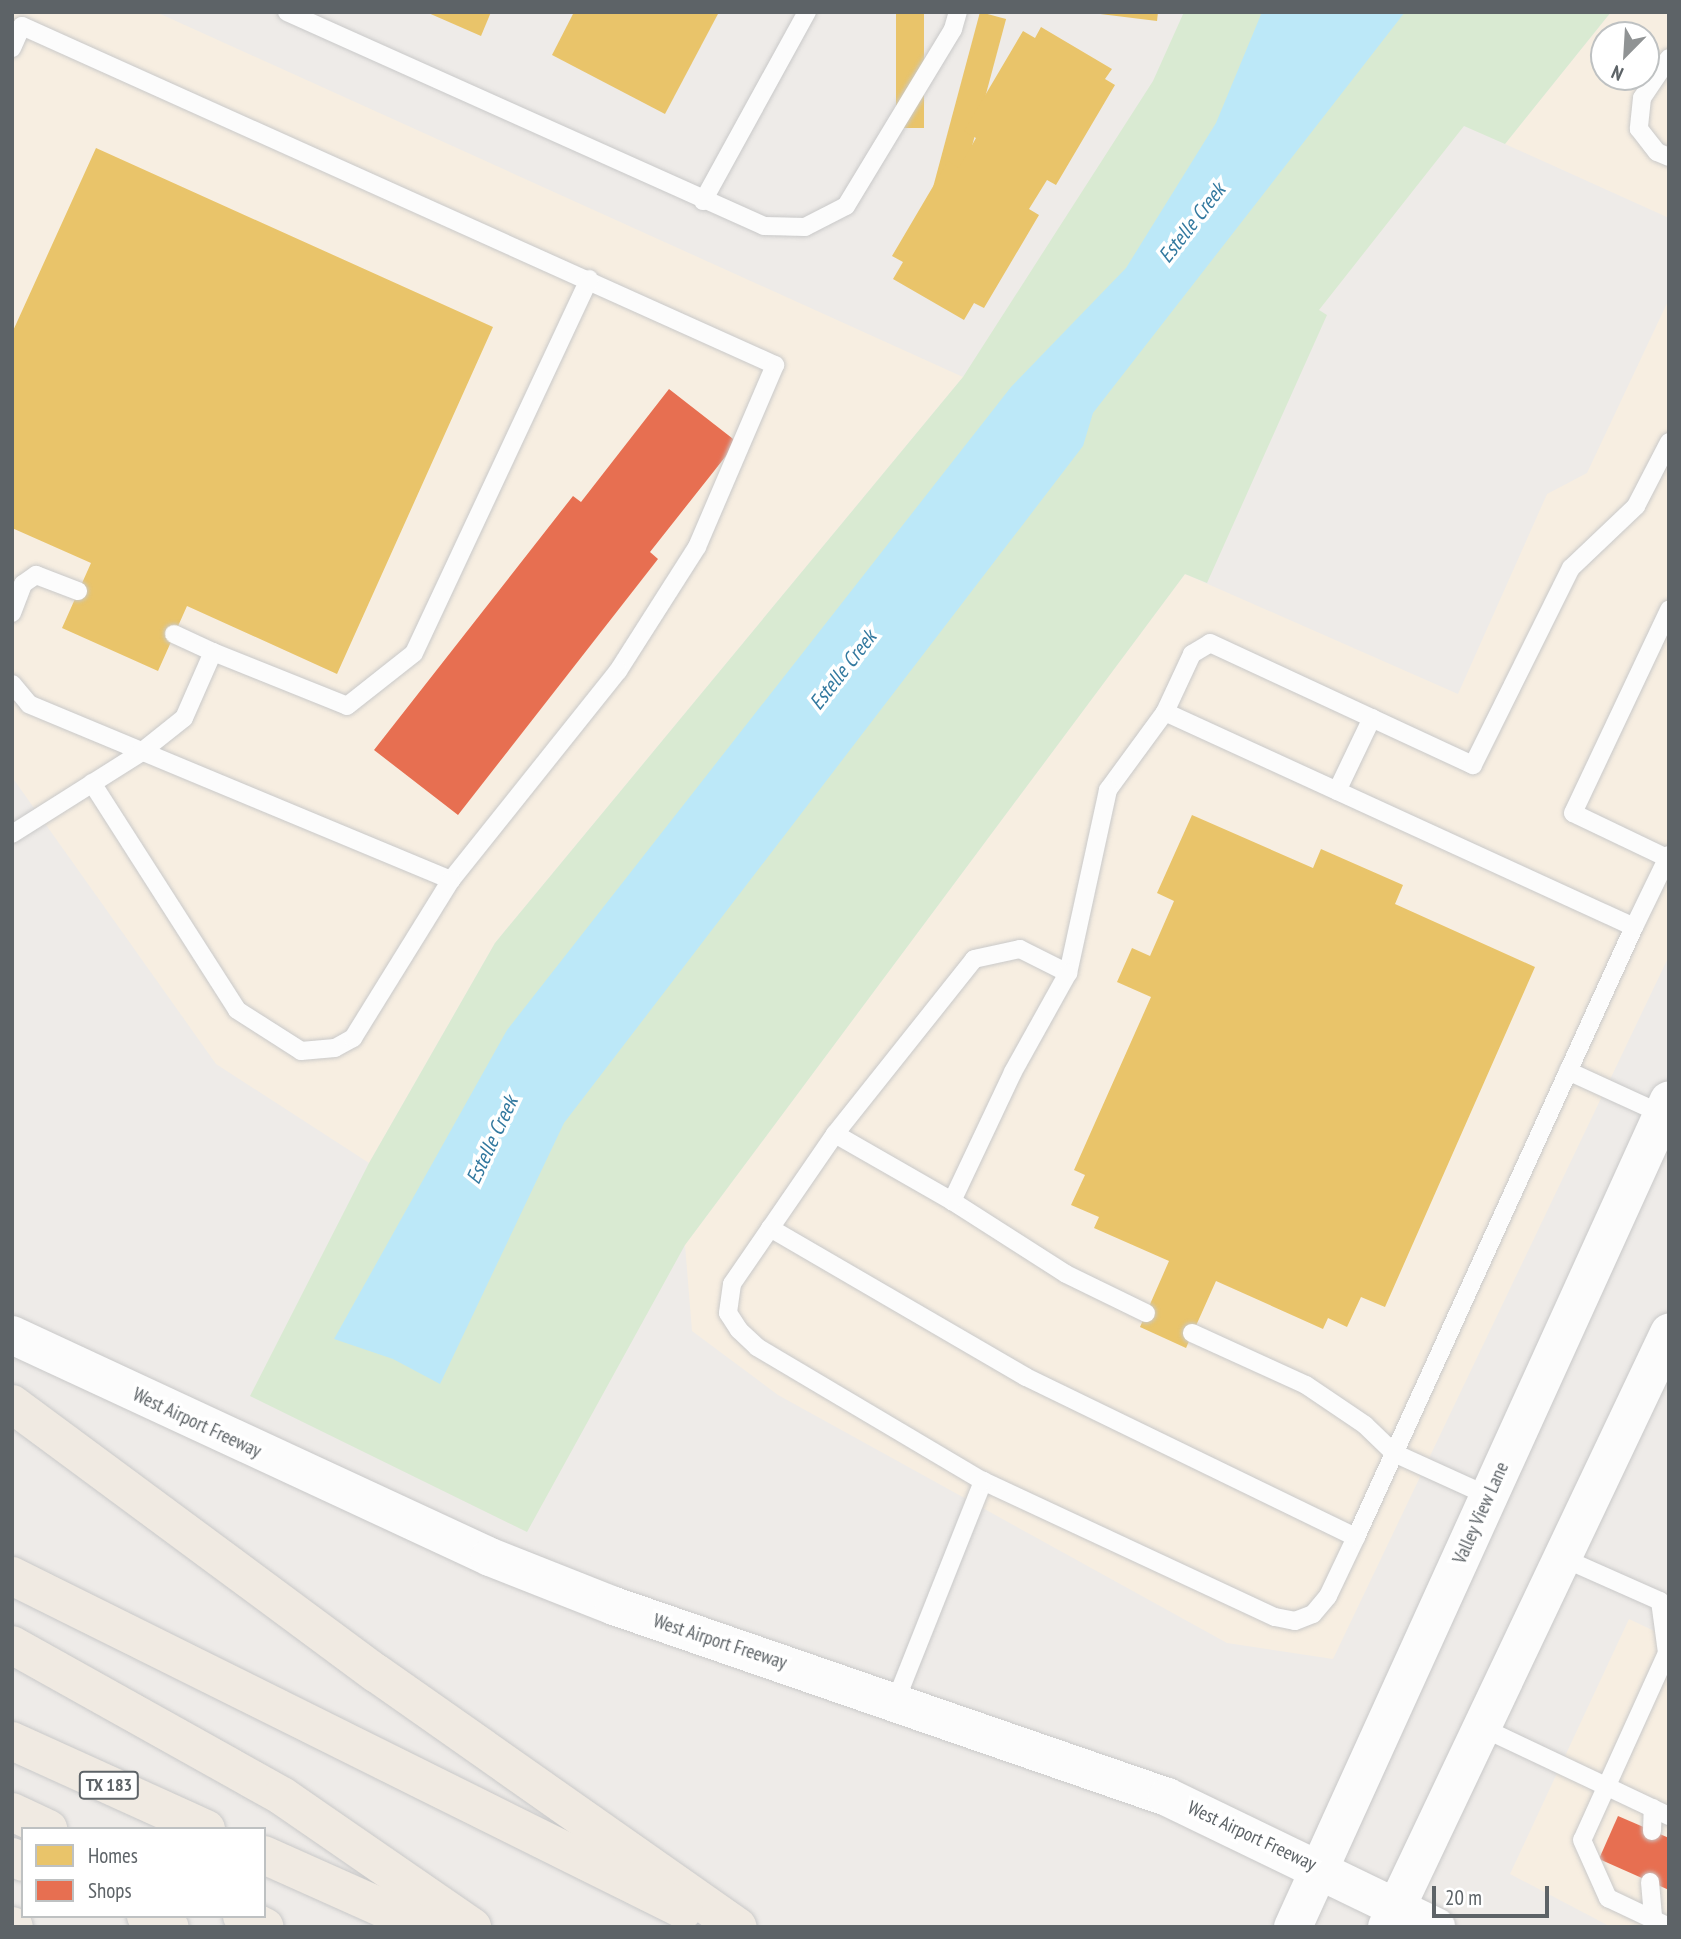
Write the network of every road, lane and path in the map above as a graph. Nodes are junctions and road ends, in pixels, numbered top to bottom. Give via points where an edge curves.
1 (287, 12) edge
2 (807, 12) edge
3 (958, 12) edge
4 (12, 48) edge
5 (1669, 58) edge
6 (1669, 157) edge
7 (704, 201) junction
8 (589, 279) junction
9 (1669, 443) edge
10 (78, 592) dead end
11 (1669, 610) edge
12 (12, 613) edge
13 (174, 634) dead end
14 (213, 652) junction
15 (12, 684) edge
16 (1165, 712) junction
17 (1372, 718) junction
18 (140, 753) junction
19 (92, 783) junction
20 (1337, 791) junction
21 (12, 834) edge
22 (1668, 856) edge
23 (451, 880) junction
24 (1634, 927) junction
25 (1068, 973) junction
26 (1568, 1071) junction
27 (1667, 1110) edge
28 (835, 1134) junction
29 (952, 1201) junction
30 (770, 1228) junction
31 (1146, 1313) dead end
32 (1669, 1333) edge
33 (1192, 1334) dead end
34 (12, 1335) edge
35 (12, 1404) edge
36 (1394, 1453) junction
37 (983, 1481) junction
38 (1489, 1496) junction
39 (1356, 1537) junction
40 (1563, 1558) junction
41 (12, 1576) edge
42 (1665, 1600) edge
43 (12, 1645) edge
44 (1668, 1653) edge
45 (896, 1700) junction
46 (1483, 1728) junction
47 (12, 1741) edge
48 (1606, 1787) junction
49 (12, 1812) edge
50 (1661, 1812) edge
51 (44, 1827) edge
52 (202, 1827) edge
53 (1652, 1831) dead end
54 (266, 1856) edge
55 (1321, 1868) junction
56 (1650, 1881) dead end
57 (1392, 1916) edge
58 (150, 1918) edge
59 (246, 1918) edge
60 (1661, 1923) edge
61 (170, 1927) edge
62 (265, 1927) edge
63 (425, 1927) edge
64 (472, 1927) edge
65 (720, 1927) edge
66 (738, 1927) edge
67 (1293, 1927) edge
68 (1436, 1927) edge

1 - 7 lane
2 - 7 lane
3 - 7 lane via 953,29 846,206 805,228 764,226
4 - 8 lane via 22,26
5 - 6 lane via 1642,98 1639,129 1657,152
8 - 14 lane via 414,653 347,706
8 - 23 lane via 775,365 698,547 618,671
9 - 17 lane via 1636,506 1571,568 1473,765
10 - 12 lane via 36,575 23,584
11 - 22 lane via 1573,813
13 - 14 lane
14 - 18 lane via 184,718
15 - 18 lane via 29,704
16 - 17 lane via 1192,654 1210,643
16 - 20 lane
16 - 25 lane via 1108,790
17 - 20 lane
18 - 19 lane
18 - 23 lane via 306,816
19 - 21 lane
19 - 23 lane via 237,1010 301,1051 335,1048 353,1038
20 - 24 lane
22 - 24 lane
24 - 26 lane
25 - 28 lane via 1020,949 974,959
25 - 29 lane via 1013,1072
26 - 27 lane
26 - 36 lane
27 - 38 main road, Valley View Lane
28 - 29 lane
28 - 30 lane
29 - 31 lane via 1066,1274
30 - 37 lane via 732,1284 728,1313 739,1331 757,1347
30 - 39 lane via 1026,1377
32 - 40 main road
33 - 36 lane via 1306,1385 1364,1425
34 - 45 main road, West Airport Freeway via 490,1557 614,1606
35 - 66 highway via 376,1673
36 - 38 lane
36 - 39 lane
37 - 39 lane via 1275,1617 1295,1621 1312,1614 1328,1596
37 - 45 lane
38 - 55 main road, Valley View Lane
40 - 42 lane
40 - 46 main road
41 - 65 highway
42 - 44 lane
43 - 64 highway via 282,1796
44 - 48 lane
45 - 55 main road, West Airport Freeway via 1167,1797
46 - 48 lane
46 - 57 main road
47 - 52 highway, TX 183
48 - 50 lane
48 - 60 lane via 1582,1840 1608,1898
49 - 51 highway
50 - 53 lane
54 - 63 highway
55 - 57 main road, West Airport Freeway
55 - 67 main road, Valley View Lane
56 - 60 lane
57 - 68 main road, West Airport Freeway
58 - 61 highway
59 - 62 highway

